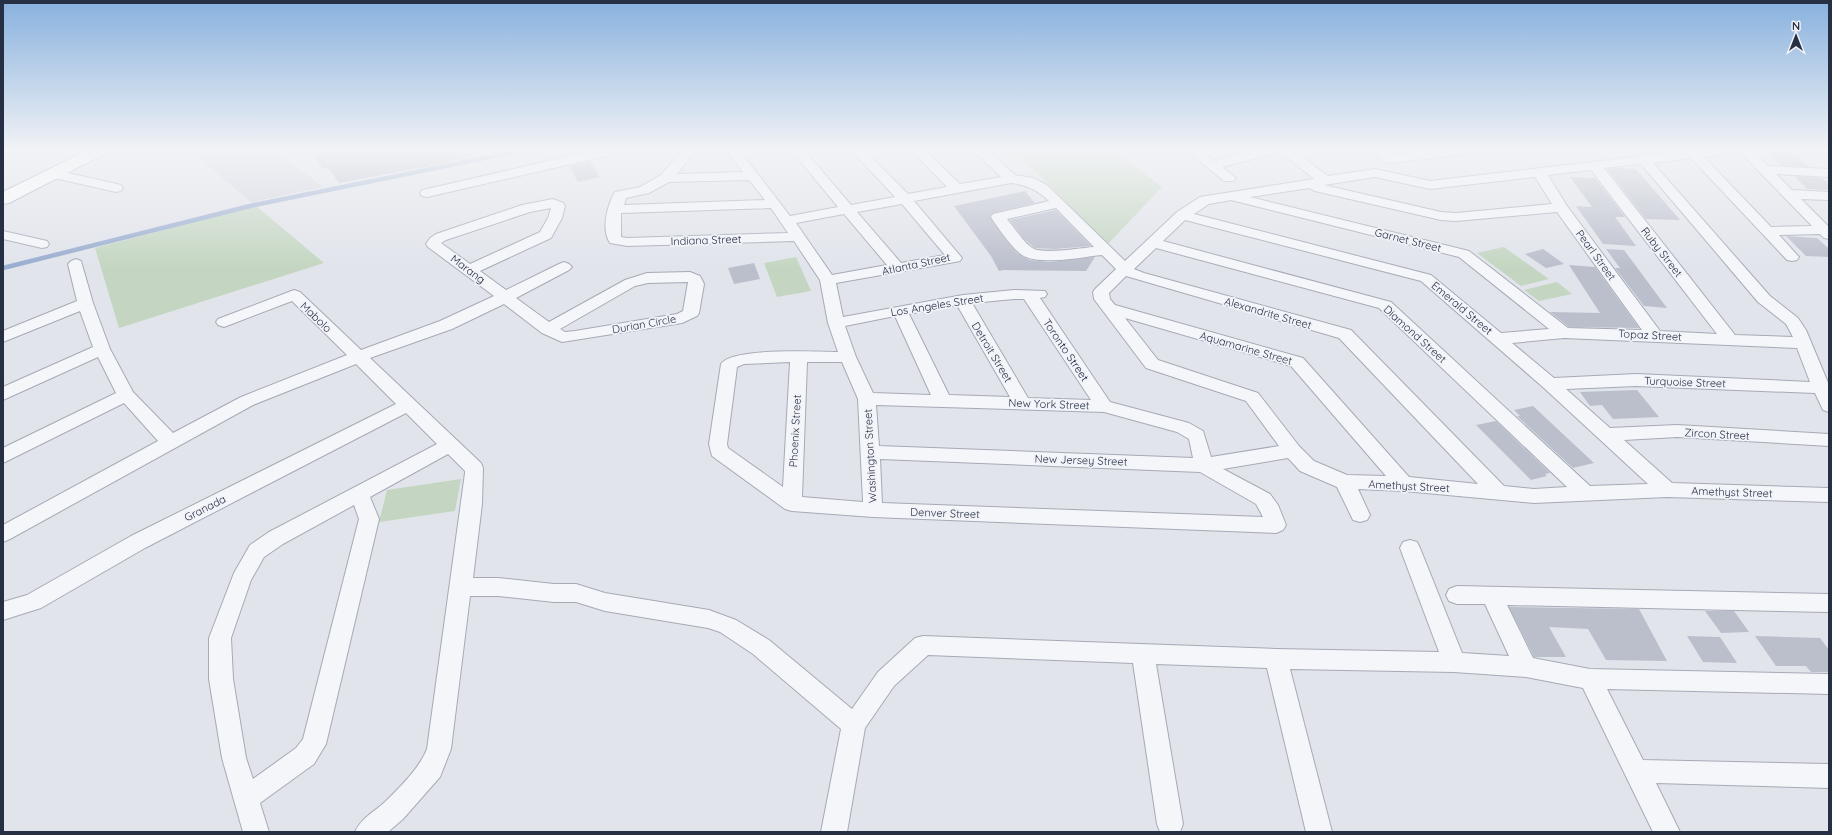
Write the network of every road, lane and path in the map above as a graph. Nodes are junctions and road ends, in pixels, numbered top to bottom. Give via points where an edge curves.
1 (23, 190) edge
2 (440, 190) edge
3 (644, 190) edge
4 (764, 190) edge
5 (831, 190) edge
6 (896, 190) edge
7 (952, 190) edge
8 (1044, 190) edge
9 (1271, 190) edge
10 (1327, 190) edge
11 (1550, 190) edge
12 (1614, 190) edge
13 (1670, 190) edge
14 (1729, 190) edge
15 (1784, 190) edge
16 (427, 193) dead end
17 (1788, 194) junction
18 (1229, 196) junction
19 (1829, 196) edge
20 (905, 199) junction
21 (3, 200) edge
22 (1059, 203) junction
23 (775, 204) junction
24 (1560, 207) junction
25 (615, 209) junction
26 (848, 210) junction
27 (1182, 215) junction
28 (786, 222) junction
29 (1825, 227) edge
30 (1768, 231) junction
31 (3, 235) edge
32 (798, 237) junction
33 (1153, 243) junction
34 (42, 244) dead end
35 (1105, 250) junction
36 (1792, 257) dead end
37 (76, 264) dead end
38 (564, 267) dead end
39 (897, 268) junction
40 (470, 270) junction
41 (1125, 270) junction
42 (828, 280) junction
43 (1034, 294) joint
44 (506, 298) junction
45 (962, 300) junction
46 (85, 303) junction
47 (1108, 308) junction
48 (900, 311) junction
49 (224, 322) dead end
50 (836, 323) junction
51 (548, 329) junction
52 (1564, 333) junction
53 (1654, 335) junction
54 (3, 337) edge
55 (1497, 339) junction
56 (1730, 339) junction
57 (1802, 343) junction
58 (102, 349) junction
59 (357, 357) junction
60 (848, 357) junction
61 (799, 358) junction
62 (1550, 384) junction
63 (1821, 388) junction
64 (3, 394) edge
65 (126, 395) junction
66 (867, 398) junction
67 (943, 401) junction
68 (1024, 404) junction
69 (408, 405) junction
70 (1104, 406) junction
71 (1829, 406) edge
72 (1606, 435) junction
73 (1829, 440) edge
74 (170, 442) junction
75 (450, 445) junction
76 (1292, 451) junction
77 (870, 452) junction
78 (3, 456) edge
79 (1204, 465) junction
80 (1344, 482) junction
81 (1404, 484) junction
82 (1667, 490) junction
83 (1498, 492) junction
84 (359, 494) junction
85 (1586, 494) junction
86 (1829, 495) edge
87 (792, 504) junction
88 (873, 510) junction
89 (1360, 515) dead end
90 (3, 534) edge
91 (1410, 548) dead end
92 (461, 587) junction
93 (1457, 595) dead end
94 (1492, 596) junction
95 (1829, 603) edge
96 (3, 611) edge
97 (1144, 653) junction
98 (1276, 659) junction
99 (1454, 662) junction
100 (1526, 667) junction
101 (1590, 679) junction
102 (1829, 684) edge
103 (854, 725) junction
104 (1636, 771) junction
105 (1829, 776) edge
106 (245, 799) junction
107 (1170, 824) dead end
108 (256, 832) edge
109 (368, 832) edge
110 (834, 832) edge
111 (1319, 832) edge
112 (1667, 832) edge

1 - 21 main road
2 - 16 street
3 - 25 street via 620,195
4 - 23 street, Washington Street
5 - 26 street
6 - 20 street
7 - 20 street
8 - 22 street, Alexandrite Street
9 - 18 street
10 - 24 street via 1441,216 1456,217
11 - 24 street, Pearl Street
12 - 56 street, Ruby Street
13 - 57 street via 1764,299 1792,321
14 - 30 street
15 - 17 street
17 - 19 street
17 - 29 street
18 - 27 street via 1205,200
18 - 52 street, Garnet Street via 1464,254
20 - 26 street
20 - 39 street, Atlanta Street via 955,258
22 - 35 street, Alexandrite Street
22 - 35 street via 998,217 1029,253 1048,255
23 - 25 street
23 - 28 street, Washington Street
24 - 53 street, Pearl Street
25 - 32 street, Indiana Street via 612,232 615,240 627,242
26 - 28 street
26 - 39 street
27 - 33 street
27 - 55 street, Emerald Street via 1426,278
28 - 32 street, Washington Street
29 - 30 street
30 - 36 street
31 - 34 street
32 - 42 street, Washington Street
33 - 41 street
33 - 85 street, Diamond Street via 1385,305
35 - 41 street, Alexandrite Street
37 - 46 street
38 - 44 street
39 - 42 street, Atlanta Street
40 - 40 street, Marang via 433,244 435,240 545,203 558,206 546,235
40 - 44 street, Marang
41 - 47 street, Amethyst Street via 1102,292 1102,299
41 - 83 street, Alexandrite Street via 1345,334
42 - 50 street, Washington Street
43 - 45 street, Los Angeles Street
43 - 70 street, Toronto Street
44 - 51 street, Durian Circle
44 - 59 street via 446,325
45 - 48 street, Los Angeles Street
45 - 68 street, Detroit Street
46 - 54 street
46 - 58 street
47 - 76 street, Amethyst Street via 1152,364 1252,397
47 - 81 street, Aquamarine Street via 1297,362
48 - 50 street, Los Angeles Street
48 - 67 street
49 - 59 street, Mabolo via 294,295
50 - 60 street, Washington Street
51 - 51 street, Durian Circle via 562,337 575,336 682,318 691,314 695,280 690,277 647,278 630,283
52 - 53 street, Topaz Street
52 - 55 street, Topaz Street
53 - 56 street, Topaz Street
55 - 62 street, Emerald Street
56 - 57 street, Topaz Street
57 - 63 street
58 - 64 street
58 - 65 street
59 - 69 street
59 - 74 street via 247,401
60 - 61 street
60 - 66 street, Washington Street
61 - 87 street, Phoenix Street
61 - 87 street via 741,359 729,364 718,444 718,452
62 - 63 street, Turquoise Street via 1636,380
62 - 72 street, Emerald Street
63 - 71 street
65 - 74 street
65 - 78 street
66 - 67 street, New York Street
66 - 77 street, Washington Street
67 - 68 street, New York Street
68 - 70 street, New York Street
69 - 75 street
69 - 96 street, Granada via 138,542 33,602
70 - 79 street, New York Street via 1190,431 1197,436
72 - 73 street, Zircon Street via 1677,431
72 - 82 street, Emerald Street
74 - 90 street
75 - 84 street
75 - 92 street via 474,468 475,473
76 - 79 street, New Jersey Street
76 - 80 street, Amethyst Street via 1307,466
77 - 79 street, New Jersey Street
77 - 88 street, Washington Street
79 - 88 street, Denver Street via 1263,499 1276,525
80 - 81 street, Amethyst Street
80 - 89 street
81 - 83 street, Amethyst Street
82 - 85 street, Amethyst Street
82 - 86 street, Amethyst Street
83 - 85 street, Amethyst Street via 1534,496
84 - 106 street via 369,519 314,744 305,756
84 - 106 street via 276,538 257,551 241,579 220,638 221,679 234,758
87 - 88 street, Denver Street
91 - 99 street
92 - 103 street via 498,587 576,594 605,602 710,619 728,626 761,647
92 - 109 street via 439,749 426,775 394,810
93 - 94 street
94 - 95 street
94 - 100 street
97 - 98 street
97 - 103 street via 923,645 886,680
97 - 107 street
98 - 99 street
98 - 111 street
99 - 100 street
100 - 101 street
101 - 102 street
101 - 104 street
103 - 110 street
104 - 105 street
104 - 112 street
106 - 108 street

